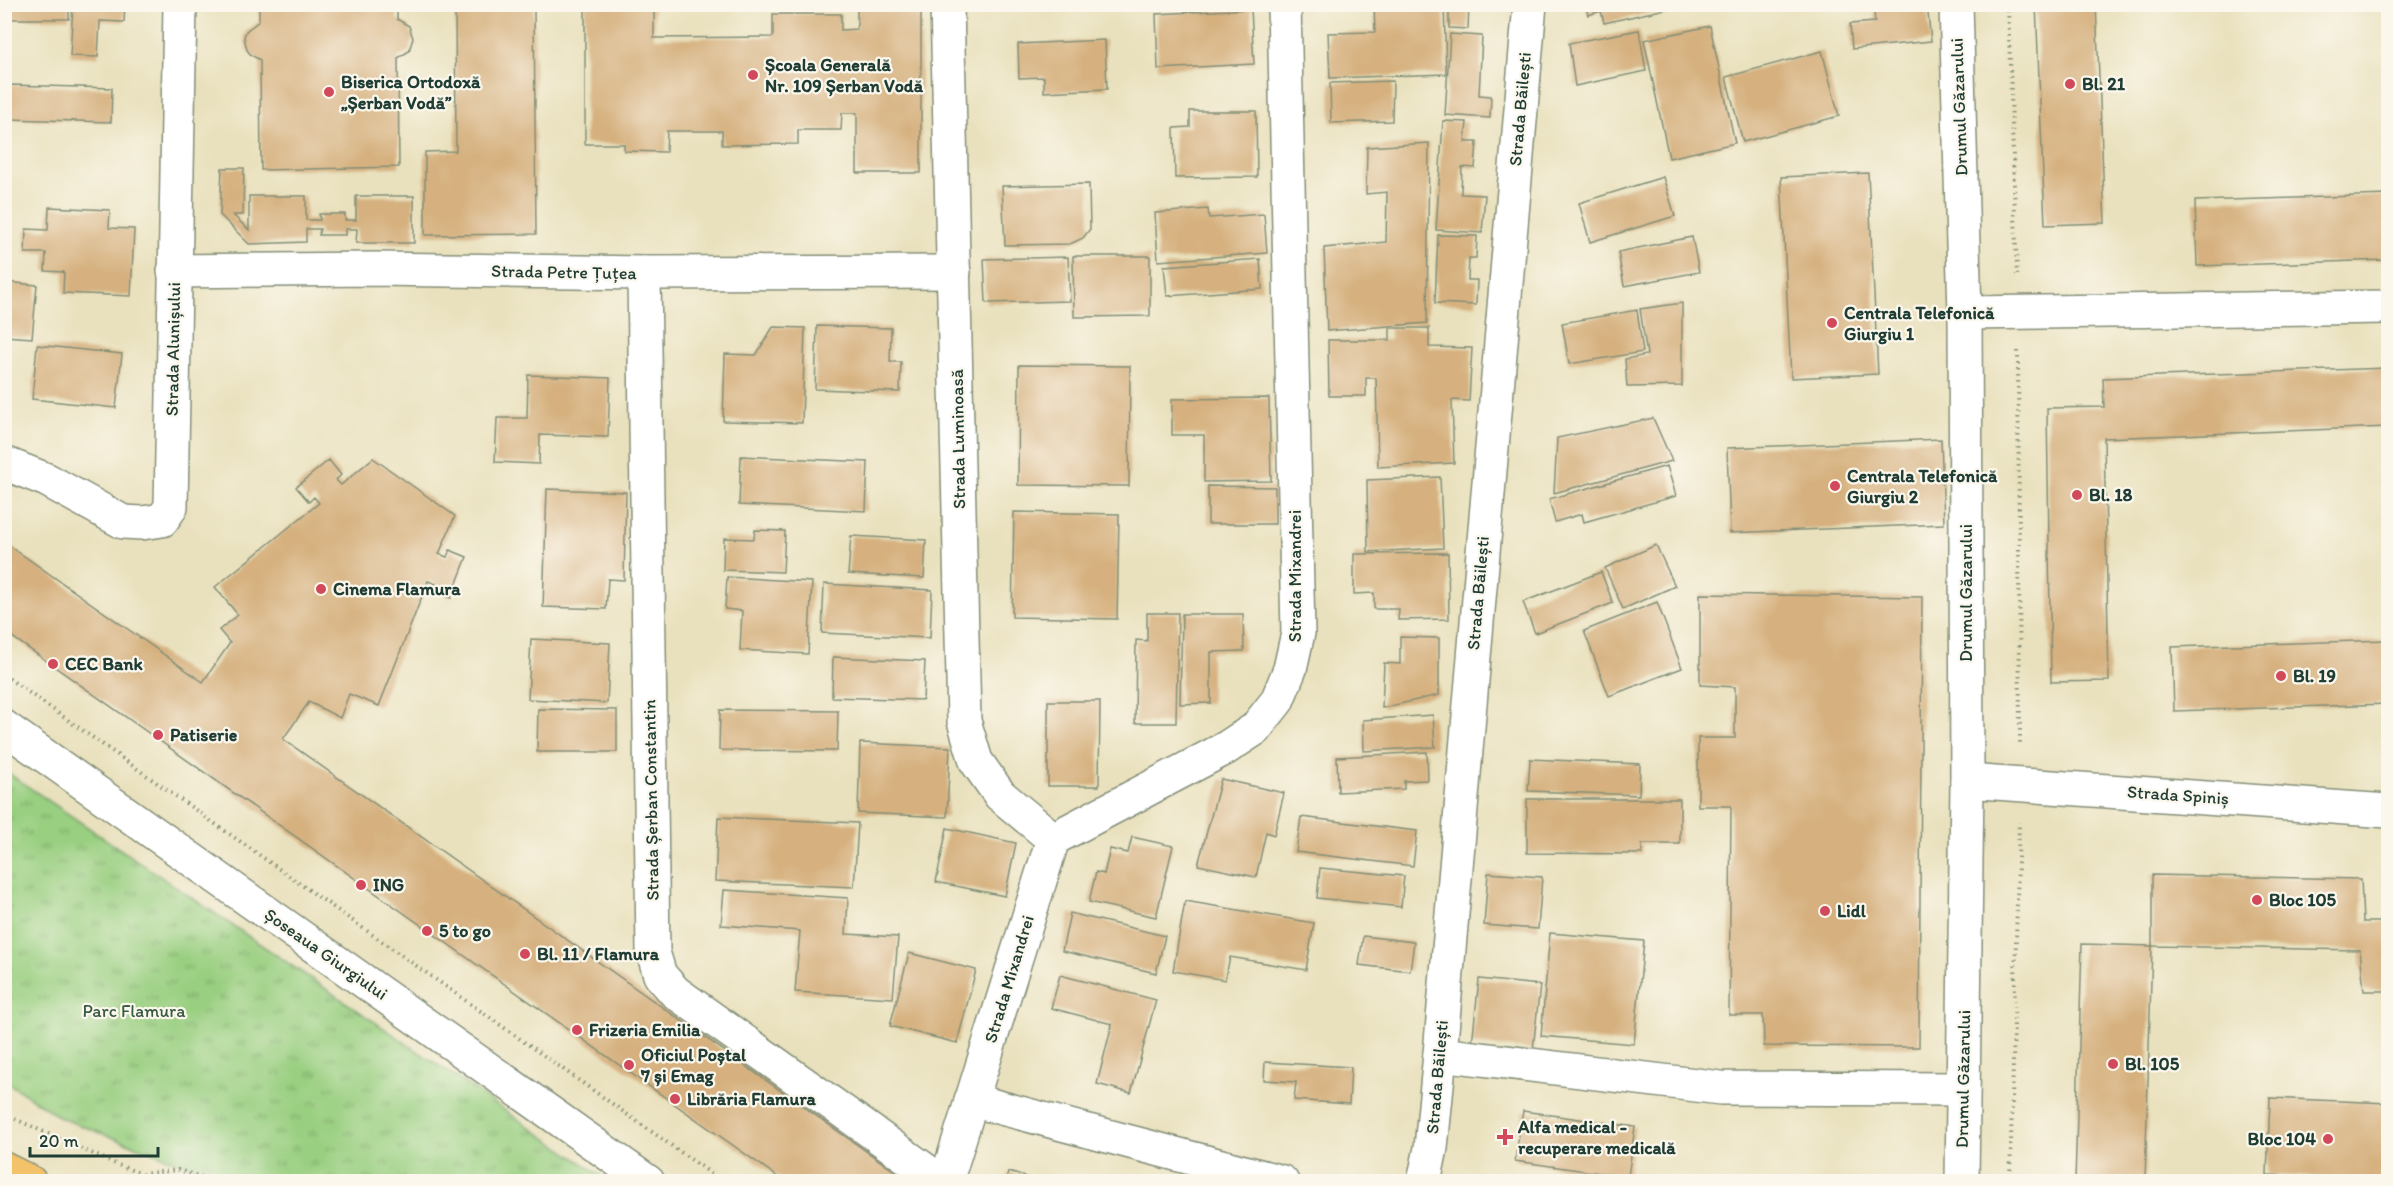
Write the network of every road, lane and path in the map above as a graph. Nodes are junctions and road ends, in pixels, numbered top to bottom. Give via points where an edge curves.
1 (180, 4) edge
2 (947, 4) edge
3 (1284, 4) edge
4 (1530, 4) edge
5 (1956, 4) edge
6 (2008, 4) edge
7 (174, 271) junction
8 (954, 272) junction
9 (644, 273) junction
10 (2388, 307) edge
11 (2018, 312) junction
12 (1965, 313) junction
13 (4, 463) edge
14 (4, 675) edge
15 (4, 727) edge
16 (1967, 781) junction
17 (2020, 784) junction
18 (2388, 811) edge
19 (1053, 839) junction
20 (1440, 1054) junction
21 (1963, 1089) junction
22 (971, 1100) junction
23 (4, 1114) edge
24 (4, 1169) edge
25 (30, 1182) edge
26 (219, 1182) edge
27 (648, 1182) edge
28 (723, 1182) edge
29 (944, 1182) edge
30 (1282, 1182) edge
31 (1424, 1182) edge
32 (1962, 1182) edge
33 (2010, 1182) edge

1 - 7 street, Strada Alunișului
2 - 8 street, Strada Luminoasă
3 - 19 street, Strada Mixandrei via 1298,633 1290,669 1277,701 1255,729
4 - 20 street, Strada Băilești
5 - 12 street, Drumul Găzarului
6 - 11 path
7 - 9 street, Strada Petre Țuțea
7 - 13 street, Strada Alunișului via 171,507 162,520 123,522 47,480
8 - 9 street, Strada Petre Țuțea
8 - 19 street, Strada Luminoasă via 964,721 976,761 1000,795
9 - 29 street, Strada Șerban Constantin via 653,952 660,975 675,992
10 - 11 street
11 - 12 street
11 - 17 path
12 - 16 street, Drumul Găzarului
14 - 28 path
15 - 27 street, Șoseaua Giurgiului
16 - 17 street, Strada Spiniș
16 - 21 street, Drumul Găzarului
17 - 18 street, Strada Spiniș
17 - 33 path
19 - 22 street, Strada Mixandrei
20 - 21 street via 1721,1088
20 - 31 street, Strada Băilești
21 - 32 street, Drumul Găzarului
22 - 29 street, Strada Mixandrei
22 - 30 street
23 - 26 path via 142,1174 178,1170
24 - 25 main road

